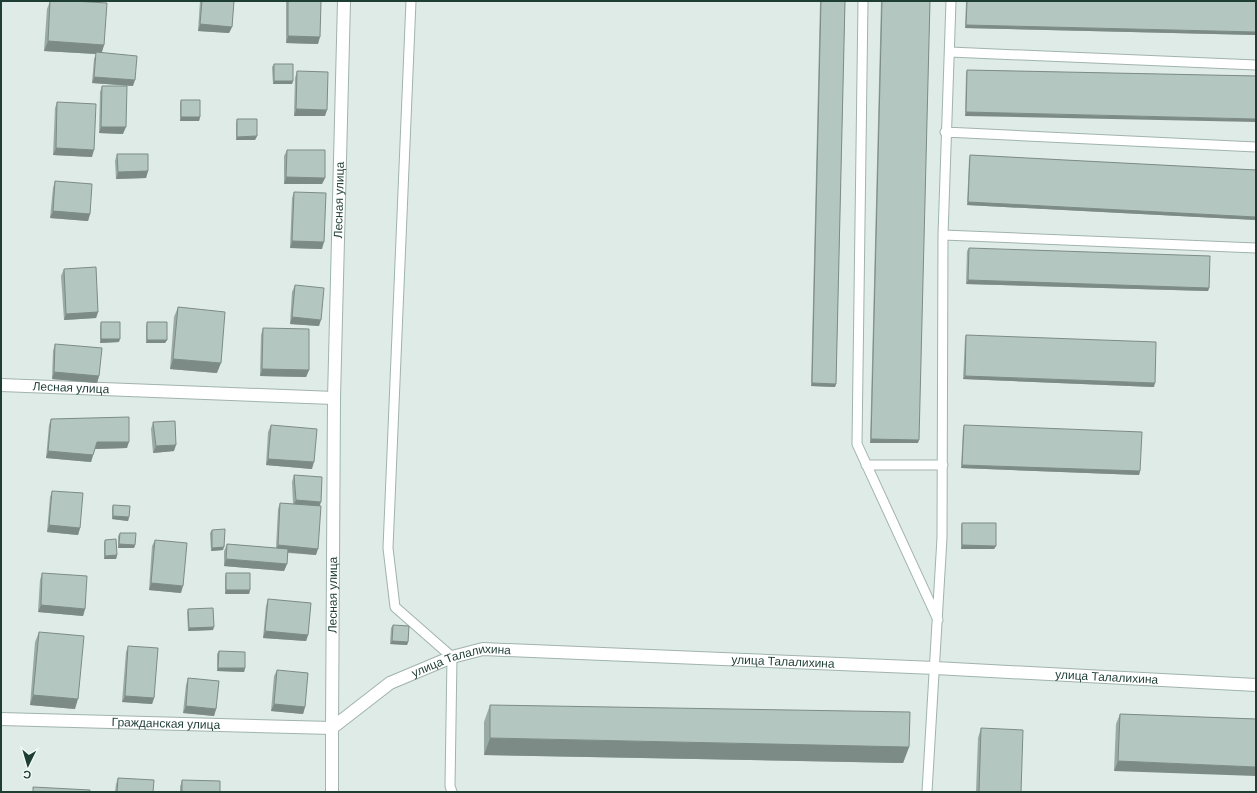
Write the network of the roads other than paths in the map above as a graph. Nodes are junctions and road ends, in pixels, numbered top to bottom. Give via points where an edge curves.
1 (344, 1) edge
2 (411, 1) edge
3 (863, 1) edge
4 (951, 1) edge
5 (950, 52) junction
6 (1256, 66) edge
7 (945, 132) junction
8 (1256, 148) edge
9 (944, 235) junction
10 (1256, 248) edge
11 (1, 385) edge
12 (334, 398) junction
13 (866, 465) junction
14 (943, 465) junction
15 (939, 622) junction
16 (452, 657) junction
17 (935, 668) junction
18 (1256, 685) edge
19 (1, 719) edge
20 (332, 728) junction
21 (332, 792) edge
22 (452, 792) edge
23 (927, 792) edge

1 - 12 street, Лесная улица
2 - 16 lane via 388,548 395,607
3 - 13 lane via 857,444
4 - 5 lane
5 - 6 lane
5 - 7 lane
7 - 8 lane
7 - 9 lane
9 - 10 lane
9 - 14 lane
11 - 12 street, Лесная улица
12 - 20 street, Лесная улица
13 - 14 lane
13 - 15 lane
14 - 15 lane
15 - 17 lane
16 - 17 street, улица Талалихина via 483,649
16 - 20 street, улица Талалихина via 390,683
16 - 22 lane
17 - 18 street, улица Талалихина
17 - 23 lane
19 - 20 street, Гражданская улица
20 - 21 street, Лесная улица

